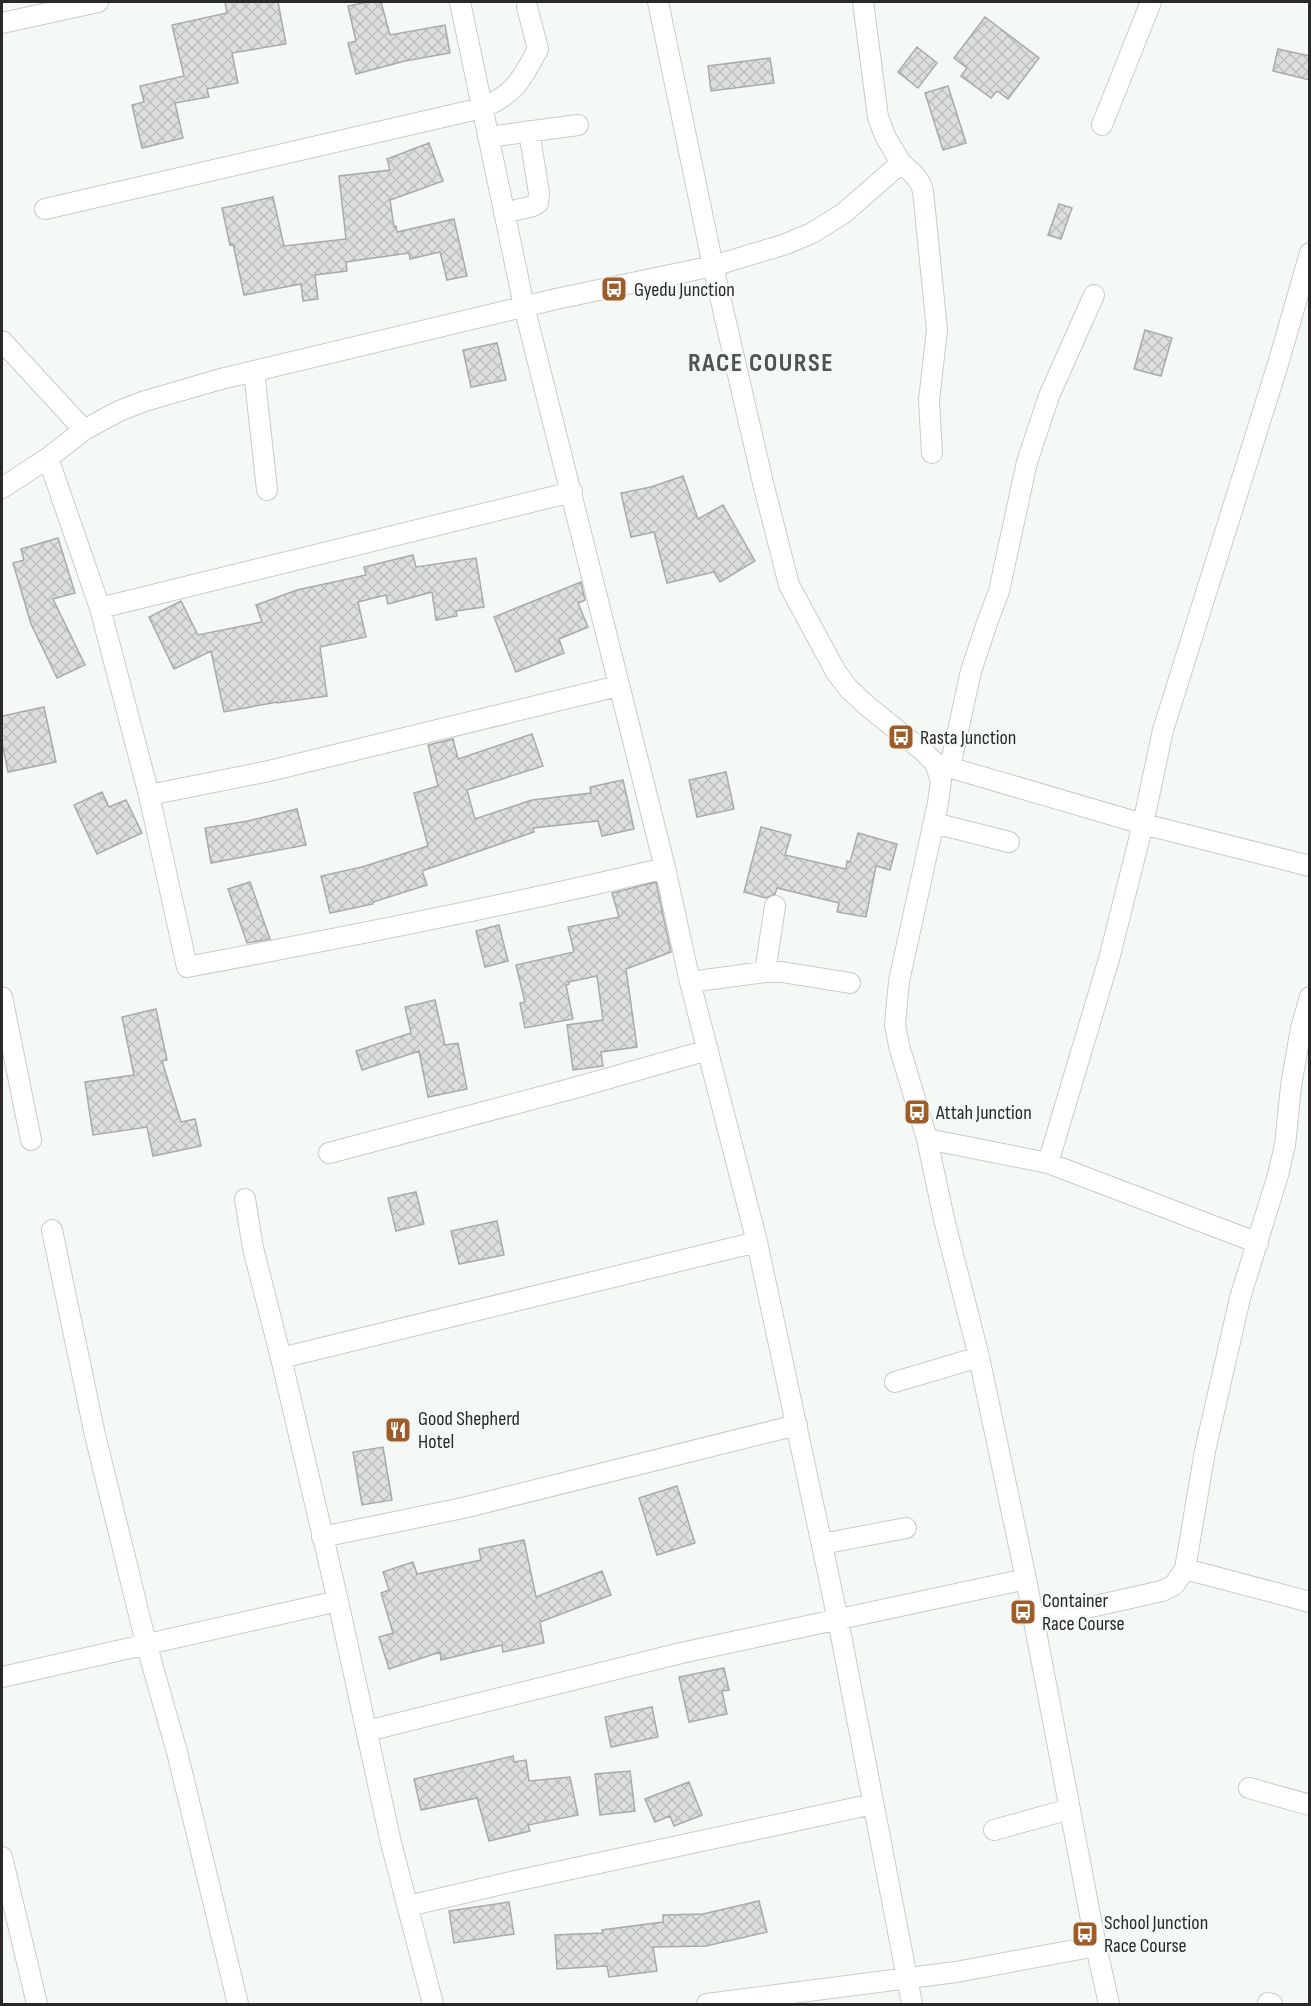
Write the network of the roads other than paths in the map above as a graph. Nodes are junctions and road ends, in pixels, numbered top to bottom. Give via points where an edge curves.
1 (98, 2) edge
2 (460, 2) edge
3 (658, 2) edge
4 (863, 2) edge
5 (1151, 2) edge
6 (527, 7) dead end
7 (2, 23) edge
8 (482, 108) junction
9 (578, 125) dead end
10 (1102, 125) dead end
11 (529, 131) junction
12 (488, 137) junction
13 (901, 163) junction
14 (45, 209) dead end
15 (504, 213) junction
16 (1310, 253) edge
17 (713, 266) junction
18 (1094, 295) dead end
19 (524, 306) junction
20 (2, 342) edge
21 (254, 371) junction
22 (84, 430) junction
23 (932, 453) dead end
24 (48, 458) junction
25 (2, 488) edge
26 (267, 490) dead end
27 (572, 492) junction
28 (100, 608) junction
29 (618, 687) junction
30 (943, 765) junction
31 (149, 795) junction
32 (934, 823) junction
33 (1143, 824) junction
34 (1009, 842) dead end
35 (1310, 866) edge
36 (665, 868) junction
37 (776, 906) dead end
38 (765, 972) junction
39 (690, 982) junction
40 (850, 983) dead end
41 (2, 997) edge
42 (1310, 997) edge
43 (1305, 1028) edge
44 (708, 1050) junction
45 (927, 1139) junction
46 (31, 1140) dead end
47 (330, 1153) dead end
48 (1048, 1163) junction
49 (245, 1199) dead end
50 (52, 1230) dead end
51 (757, 1242) junction
52 (1258, 1243) junction
53 (979, 1357) junction
54 (281, 1358) junction
55 (896, 1382) dead end
56 (797, 1425) junction
57 (906, 1528) dead end
58 (322, 1537) junction
59 (822, 1544) junction
60 (1185, 1569) junction
61 (1026, 1579) junction
62 (338, 1601) junction
63 (1310, 1602) edge
64 (838, 1620) junction
65 (1033, 1620) junction
66 (147, 1643) junction
67 (2, 1677) edge
68 (367, 1731) junction
69 (1249, 1788) dead end
70 (873, 1804) junction
71 (1310, 1805) edge
72 (1070, 1809) junction
73 (994, 1830) dead end
74 (2, 1857) edge
75 (408, 1906) junction
76 (1096, 1946) junction
77 (906, 1980) junction
78 (37, 2004) edge
79 (238, 2004) edge
80 (433, 2004) edge
81 (712, 2004) edge
82 (912, 2004) edge
83 (1109, 2004) edge

1 - 7 street
2 - 8 street
3 - 17 street
4 - 13 street via 878,117
5 - 10 street
6 - 8 street via 538,49 515,86
8 - 12 street
8 - 14 street
9 - 11 street
11 - 12 street
11 - 15 street via 538,203
12 - 15 street
13 - 17 street via 844,213 812,233
13 - 23 street via 916,176 923,191 937,330 929,400
15 - 19 street
16 - 33 street via 1163,730
17 - 19 street
17 - 30 street via 789,585 848,688
18 - 30 street via 1049,396 1027,462 999,591
19 - 21 street
19 - 27 street
20 - 22 street
21 - 22 street via 145,400
21 - 26 street
22 - 24 street
24 - 25 street
24 - 28 street
27 - 28 street
27 - 29 street
28 - 31 street
29 - 31 street via 269,771
29 - 36 street
30 - 32 street
30 - 33 street
31 - 36 street via 187,967 537,899
32 - 34 street
32 - 45 street via 899,981 895,1025
33 - 35 street
33 - 48 street via 1109,959
36 - 39 street
37 - 38 street
38 - 39 street
38 - 40 street
39 - 44 street
41 - 46 street
42 - 43 street
43 - 52 street via 1291,1086 1285,1145
44 - 47 street
44 - 51 street
45 - 48 street
45 - 53 street
48 - 52 street
49 - 54 street via 253,1248
50 - 66 street via 95,1435
51 - 54 street
51 - 56 street
52 - 60 street via 1240,1298 1207,1440
53 - 55 street
53 - 61 street
54 - 58 street
56 - 58 street via 463,1508
56 - 59 street
57 - 59 street
58 - 62 street
59 - 64 street
60 - 63 street
60 - 65 street via 1174,1585 1162,1591
61 - 64 street
61 - 65 street
62 - 66 street
62 - 68 street
64 - 68 street via 681,1653
64 - 70 street
65 - 72 street
66 - 67 street
66 - 79 street
68 - 75 street
69 - 71 street
70 - 75 street
70 - 77 street
72 - 73 street
72 - 76 street
74 - 78 street
75 - 80 street
76 - 77 street
76 - 83 street
77 - 81 street
77 - 82 street

